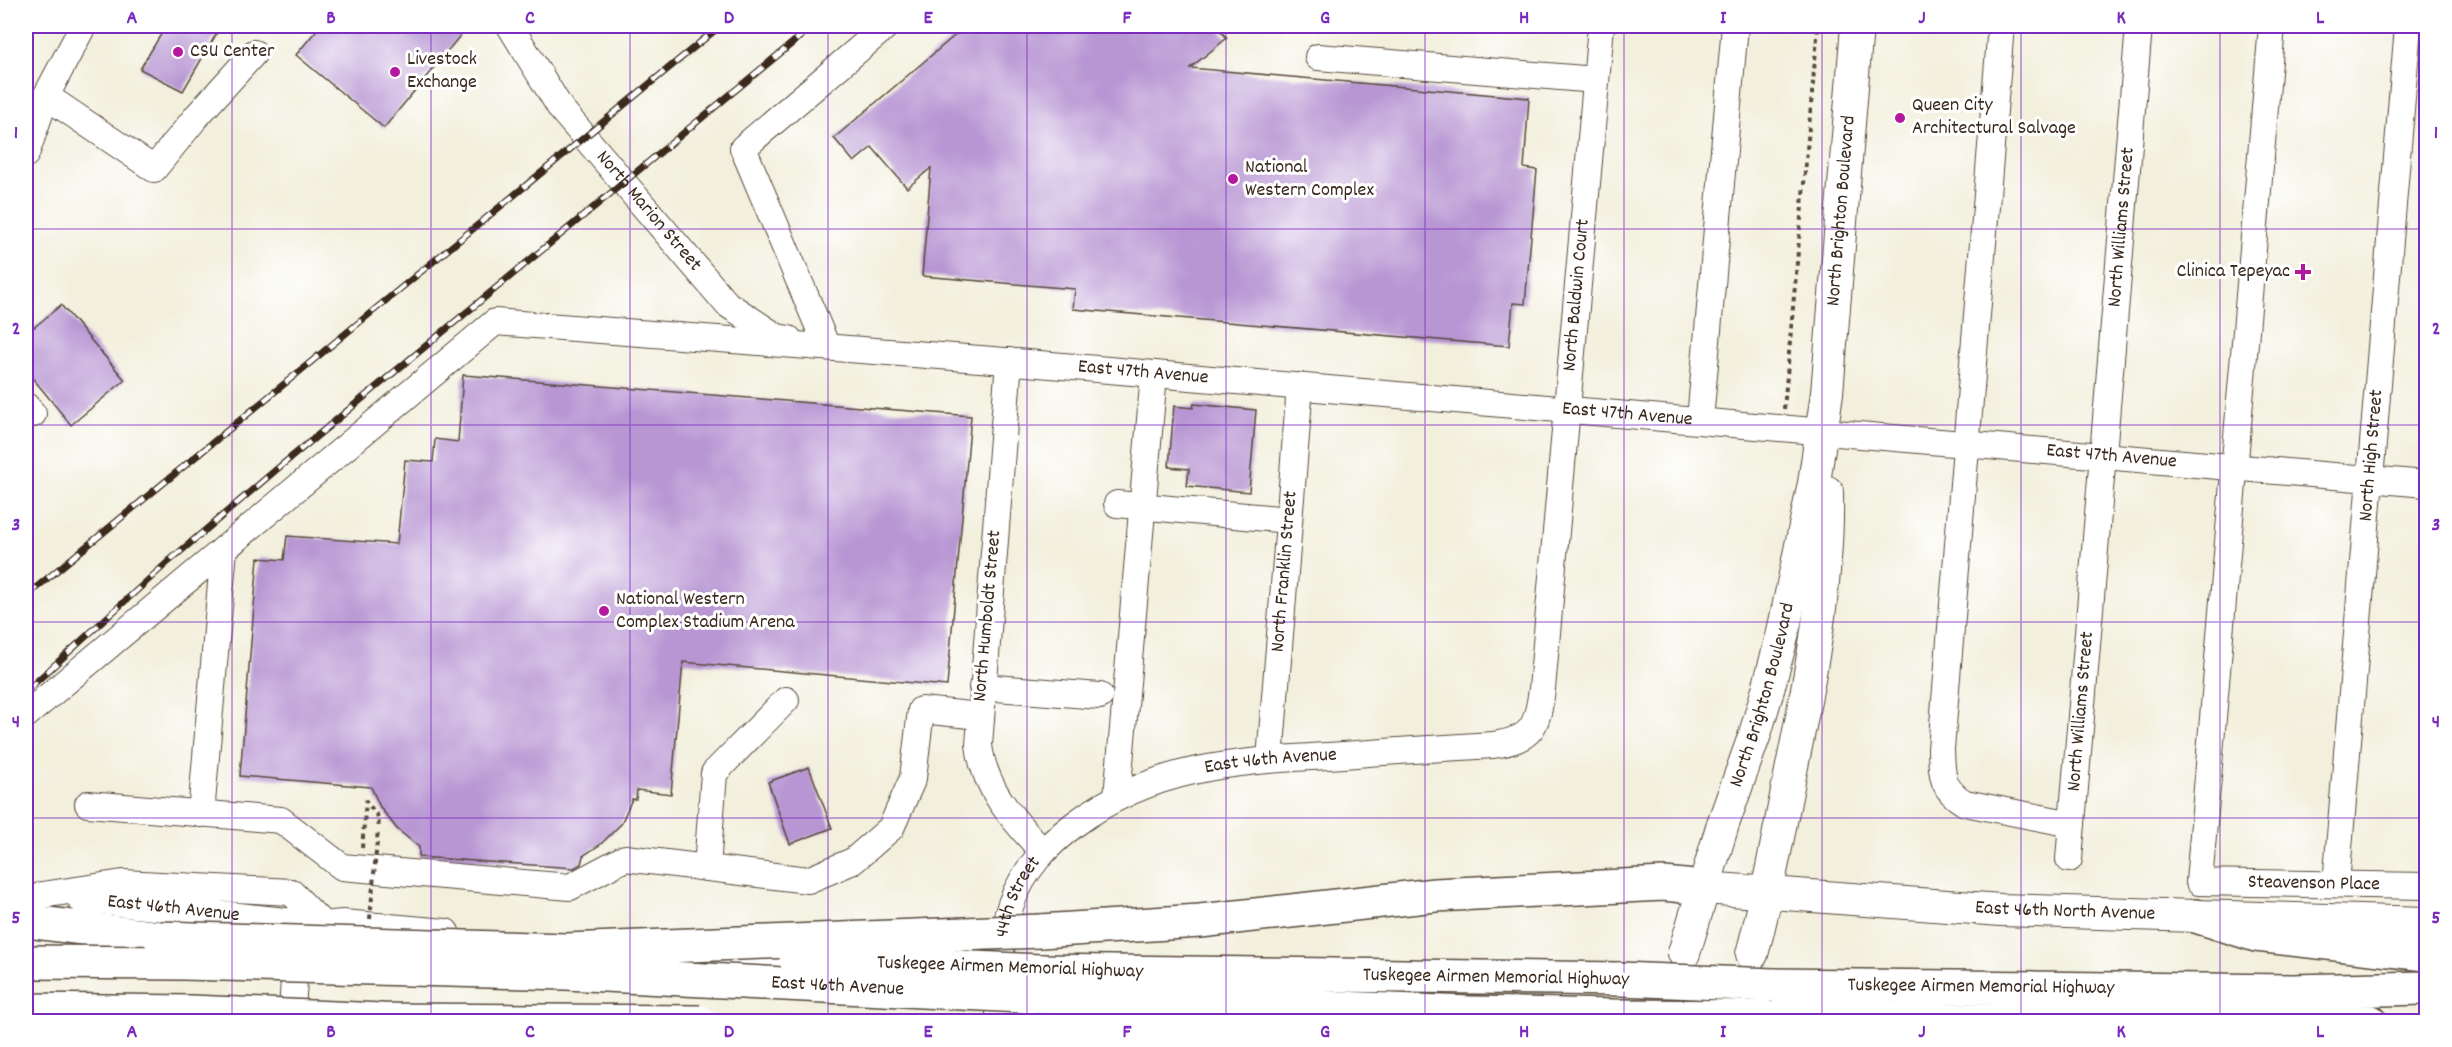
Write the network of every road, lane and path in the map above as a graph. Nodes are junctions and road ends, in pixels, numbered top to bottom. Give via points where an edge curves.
1 (83, 26) edge
2 (510, 26) edge
3 (886, 26) edge
4 (1601, 26) edge
5 (1735, 26) edge
6 (1818, 26) edge
7 (1857, 26) edge
8 (2001, 26) edge
9 (2139, 26) edge
10 (2272, 26) edge
11 (2408, 26) edge
12 (255, 53) dead end
13 (1318, 57) dead end
14 (1596, 80) junction
15 (46, 96) junction
16 (26, 154) edge
17 (827, 347) junction
18 (1009, 362) junction
19 (1154, 374) junction
20 (1300, 386) junction
21 (1785, 404) dead end
22 (1568, 410) junction
23 (1700, 420) junction
24 (1823, 431) junction
25 (1967, 444) junction
26 (2102, 456) junction
27 (2233, 468) junction
28 (2369, 480) junction
29 (2427, 484) edge
30 (1117, 504) dead end
31 (1143, 506) junction
32 (1289, 520) junction
33 (224, 549) junction
34 (982, 687) junction
35 (1100, 696) dead end
36 (786, 700) dead end
37 (26, 715) edge
38 (980, 716) junction
39 (1522, 738) joint
40 (1270, 759) junction
41 (1118, 797) junction
42 (88, 804) dead end
43 (201, 813) junction
44 (2072, 824) junction
45 (378, 830) dead end
46 (1042, 850) junction
47 (2069, 859) dead end
48 (707, 868) junction
49 (360, 869) junction
50 (2336, 884) junction
51 (2427, 886) edge
52 (1704, 888) junction
53 (1766, 893) junction
54 (31, 903) edge
55 (2196, 915) junction
56 (2427, 923) edge
57 (310, 924) junction
58 (160, 938) junction
59 (26, 941) edge
60 (566, 950) junction
61 (1684, 953) dead end
62 (1752, 954) dead end
63 (2427, 954) edge
64 (26, 962) edge
65 (1040, 984) junction
66 (2427, 988) edge
67 (999, 995) junction
68 (26, 1010) edge
69 (292, 1010) dead end
70 (700, 1022) edge
71 (999, 1022) edge
72 (2371, 1022) edge

1 - 15 street
2 - 17 street, North Marion Street via 561,109 727,304 777,337
3 - 17 street via 743,148
4 - 14 street, North Baldwin Court
5 - 23 street
6 - 21 path
7 - 24 main road, North Brighton Boulevard
8 - 25 street
9 - 26 street, North Williams Street
10 - 27 street
11 - 28 street, North High Street
12 - 15 street via 154,169
13 - 14 street
14 - 22 street, North Baldwin Court
15 - 16 street
17 - 18 street, East 47th Avenue
17 - 33 street via 495,322
18 - 19 street, East 47th Avenue
18 - 34 street, North Humboldt Street
19 - 20 street, East 47th Avenue
19 - 31 street
20 - 22 street, East 47th Avenue
20 - 32 street, North Franklin Street
22 - 23 street, East 47th Avenue
22 - 39 street, North Baldwin Court via 1539,716
23 - 24 street, East 47th Avenue
24 - 25 street, East 47th Avenue
24 - 52 main road, North Brighton Boulevard via 1782,637 1755,734
24 - 53 main road, North Brighton Boulevard via 1827,508 1818,620
25 - 26 street, East 47th Avenue
25 - 44 street via 1941,749 1946,785 1952,796 1983,809
26 - 27 street, East 47th Avenue
26 - 44 street, North Williams Street
27 - 28 street, East 47th Avenue
27 - 50 street, Steavenson Place via 2199,882
28 - 29 street, East 47th Avenue
28 - 50 street, North High Street
30 - 31 street
31 - 32 street
31 - 41 street
32 - 40 street, North Franklin Street
33 - 37 street
33 - 43 street
34 - 35 street
34 - 38 street, North Humboldt Street
36 - 48 street via 714,773
38 - 46 street, North Humboldt Street via 979,745 985,775 1019,825
38 - 48 street via 921,711 913,778 891,828 854,861 808,880
39 - 40 street, East 46th Avenue via 1493,745
40 - 41 street, East 46th Avenue via 1188,771
41 - 46 street, East 46th Avenue
42 - 43 street
43 - 49 street via 281,820 342,867
44 - 47 street, North Williams Street
45 - 49 path via 379,818 366,801
46 - 67 street, 44th Street via 1011,905
48 - 49 street via 625,858 570,887
50 - 51 street, Steavenson Place
52 - 53 main road, East 46th North Avenue
52 - 60 highway, bridge via 1664,884 1435,895 1191,922
52 - 61 main road, North Brighton Boulevard
53 - 55 main road, East 46th North Avenue via 2001,910
53 - 62 main road, North Brighton Boulevard
54 - 57 street, East 46th Avenue
54 - 58 highway
55 - 56 main road, East 46th North Avenue
55 - 63 highway via 2256,935
57 - 67 street, East 46th Avenue via 343,923 961,979
57 - 69 street
58 - 59 highway
58 - 60 highway, bridge
60 - 65 highway, Tuskegee Airmen Memorial Highway, bridge
64 - 65 highway, bridge
65 - 66 highway, Tuskegee Airmen Memorial Highway, bridge via 1620,979 1773,985 2292,991
65 - 72 highway, bridge via 1471,1013
67 - 71 street, 44th Street
68 - 70 highway, bridge via 382,1020

